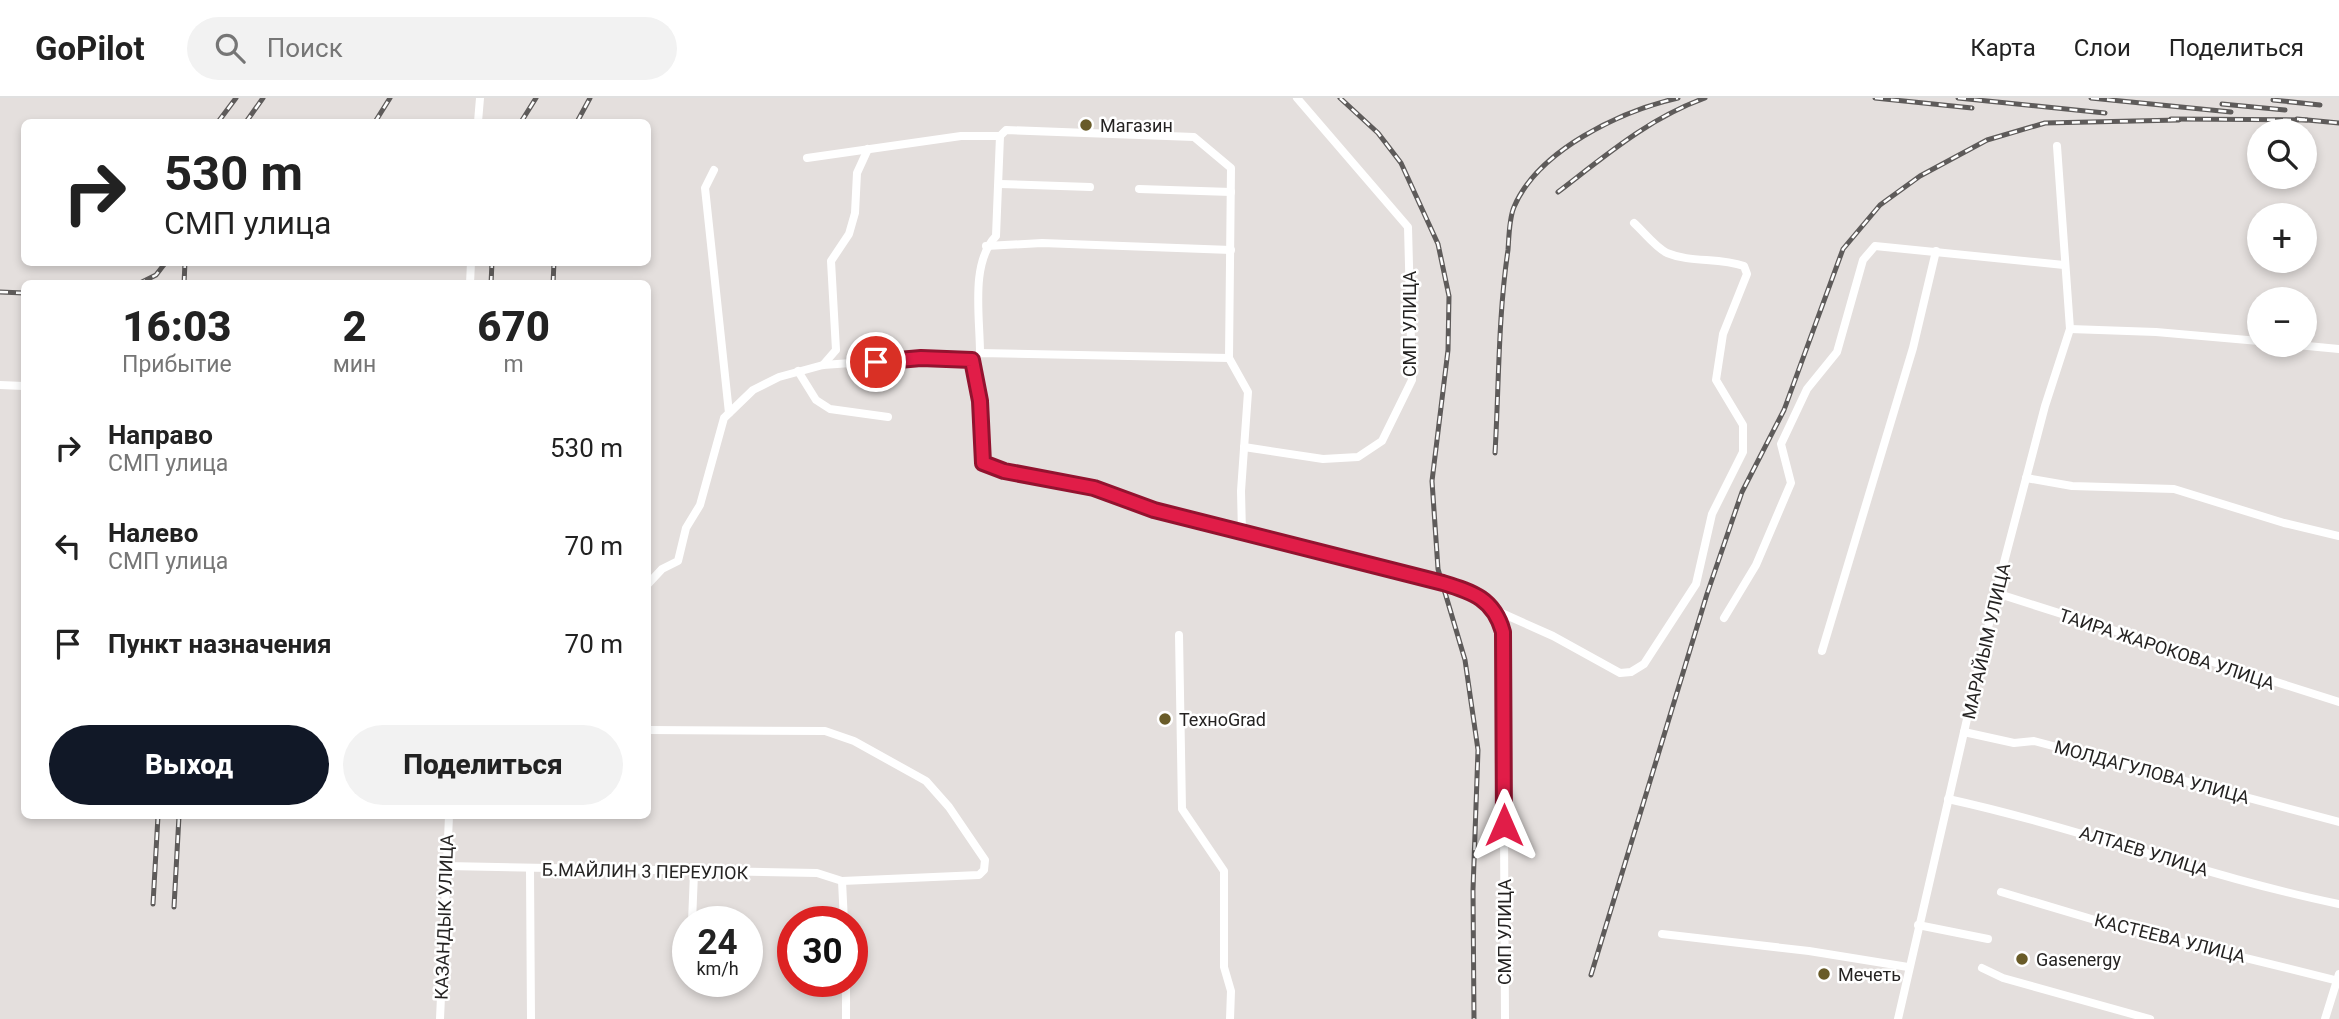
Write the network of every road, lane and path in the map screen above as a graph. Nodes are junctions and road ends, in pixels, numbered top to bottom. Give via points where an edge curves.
1 (480, 98) edge
2 (1297, 98) edge
3 (478, 119) edge
4 (1000, 136) junction
5 (2057, 146) dead end
6 (868, 149) junction
7 (807, 158) dead end
8 (714, 170) dead end
9 (1000, 184) junction
10 (1090, 187) dead end
11 (1139, 189) dead end
12 (1231, 192) junction
13 (1634, 223) dead end
14 (986, 246) junction
15 (1231, 250) junction
16 (1936, 251) junction
17 (2064, 265) junction
18 (2070, 329) junction
19 (2247, 340) edge
20 (2317, 347) edge
21 (2339, 349) edge
22 (979, 353) junction
23 (1229, 358) junction
24 (972, 360) junction
25 (823, 365) junction
26 (798, 371) junction
27 (0, 385) edge
28 (21, 386) edge
29 (726, 416) junction
30 (888, 417) dead end
31 (1244, 447) junction
32 (2026, 478) junction
33 (1242, 533) junction
34 (2339, 536) edge
35 (651, 581) edge
36 (1996, 593) junction
37 (1497, 611) junction
38 (1724, 618) dead end
39 (1179, 635) dead end
40 (1822, 651) dead end
41 (2339, 702) edge
42 (651, 730) edge
43 (1964, 732) junction
44 (1948, 799) junction
45 (449, 819) edge
46 (2339, 822) edge
47 (446, 866) junction
48 (530, 870) junction
49 (694, 873) junction
50 (842, 881) junction
51 (2001, 892) dead end
52 (2339, 904) edge
53 (693, 906) edge
54 (843, 906) edge
55 (1918, 925) junction
56 (1662, 934) dead end
57 (1988, 939) dead end
58 (1908, 967) junction
59 (1982, 968) dead end
60 (2339, 979) edge
61 (846, 997) edge
62 (440, 1019) edge
63 (531, 1019) edge
64 (846, 1019) edge
65 (1230, 1019) edge
66 (1505, 1019) edge
67 (1898, 1019) edge
68 (2150, 1019) edge
69 (2325, 1019) edge

1 - 3 street
2 - 31 street, СМП УЛИЦА via 1408,227 1412,380 1382,441 1358,457 1323,459
4 - 6 street via 961,136
4 - 9 street
4 - 12 street via 1006,130 1041,129 1194,137 1231,168
5 - 17 street, МАРАЙЫМ УЛИЦА
6 - 7 street
6 - 25 street via 858,173 849,234 831,261 836,350
8 - 29 street via 705,188
9 - 10 street
9 - 14 street via 996,236
11 - 12 street
12 - 15 street
13 - 37 street via 1666,252 1744,266 1747,274 1723,334 1716,380 1743,425 1743,452 1712,514 1696,584 1644,664 1620,673
14 - 15 street via 1042,243
14 - 22 street via 981,264
15 - 23 street
16 - 17 street
16 - 38 street via 1875,246 1863,260 1837,352 1807,389 1781,444 1791,483 1756,565
16 - 40 street via 1913,348
17 - 18 street, МАРАЙЫМ УЛИЦА
18 - 19 street
18 - 32 street, МАРАЙЫМ УЛИЦА
20 - 21 street
22 - 23 street
22 - 24 street
23 - 31 street via 1248,392
24 - 25 street via 921,358
24 - 33 street via 980,401 983,463 1094,488 1154,510
25 - 26 street
26 - 29 street via 753,390
26 - 30 street via 816,400 830,409
27 - 28 street
29 - 35 street via 678,561
31 - 33 street
32 - 34 street via 2072,486 2174,489
32 - 36 street, МАРАЙЫМ УЛИЦА
33 - 37 street via 1470,591
36 - 41 street, ТАИРА ЖАРОКОВА УЛИЦА
36 - 43 street, МАРАЙЫМ УЛИЦА
37 - 66 street, СМП УЛИЦА via 1503,632
39 - 65 street via 1182,810 1224,870 1224,967 1231,991
42 - 50 street, Б.МАЙЛИН 3 ПЕРЕУЛОК via 825,731 854,741 926,781 985,860 979,875
43 - 44 street, МАРАЙЫМ УЛИЦА
43 - 46 street, МОЛДАГУЛОВА УЛИЦА via 2014,743 2034,741
44 - 52 street, АЛТАЕВ УЛИЦА via 2022,815 2197,868
44 - 55 street, МАРАЙЫМ УЛИЦА
45 - 47 street, КАЗАНДЫК УЛИЦА
47 - 48 street, Б.МАЙЛИН 3 ПЕРЕУЛОК
47 - 62 street, КАЗАНДЫК УЛИЦА
48 - 49 street, Б.МАЙЛИН 3 ПЕРЕУЛОК
48 - 63 street
49 - 50 street, Б.МАЙЛИН 3 ПЕРЕУЛОК via 817,873
49 - 53 street
50 - 54 street
51 - 60 street, КАСТЕЕВА УЛИЦА via 2115,926
55 - 57 street
55 - 58 street, МАРАЙЫМ УЛИЦА
56 - 58 street
58 - 67 street, МАРАЙЫМ УЛИЦА
59 - 68 street
60 - 69 street
61 - 64 street

